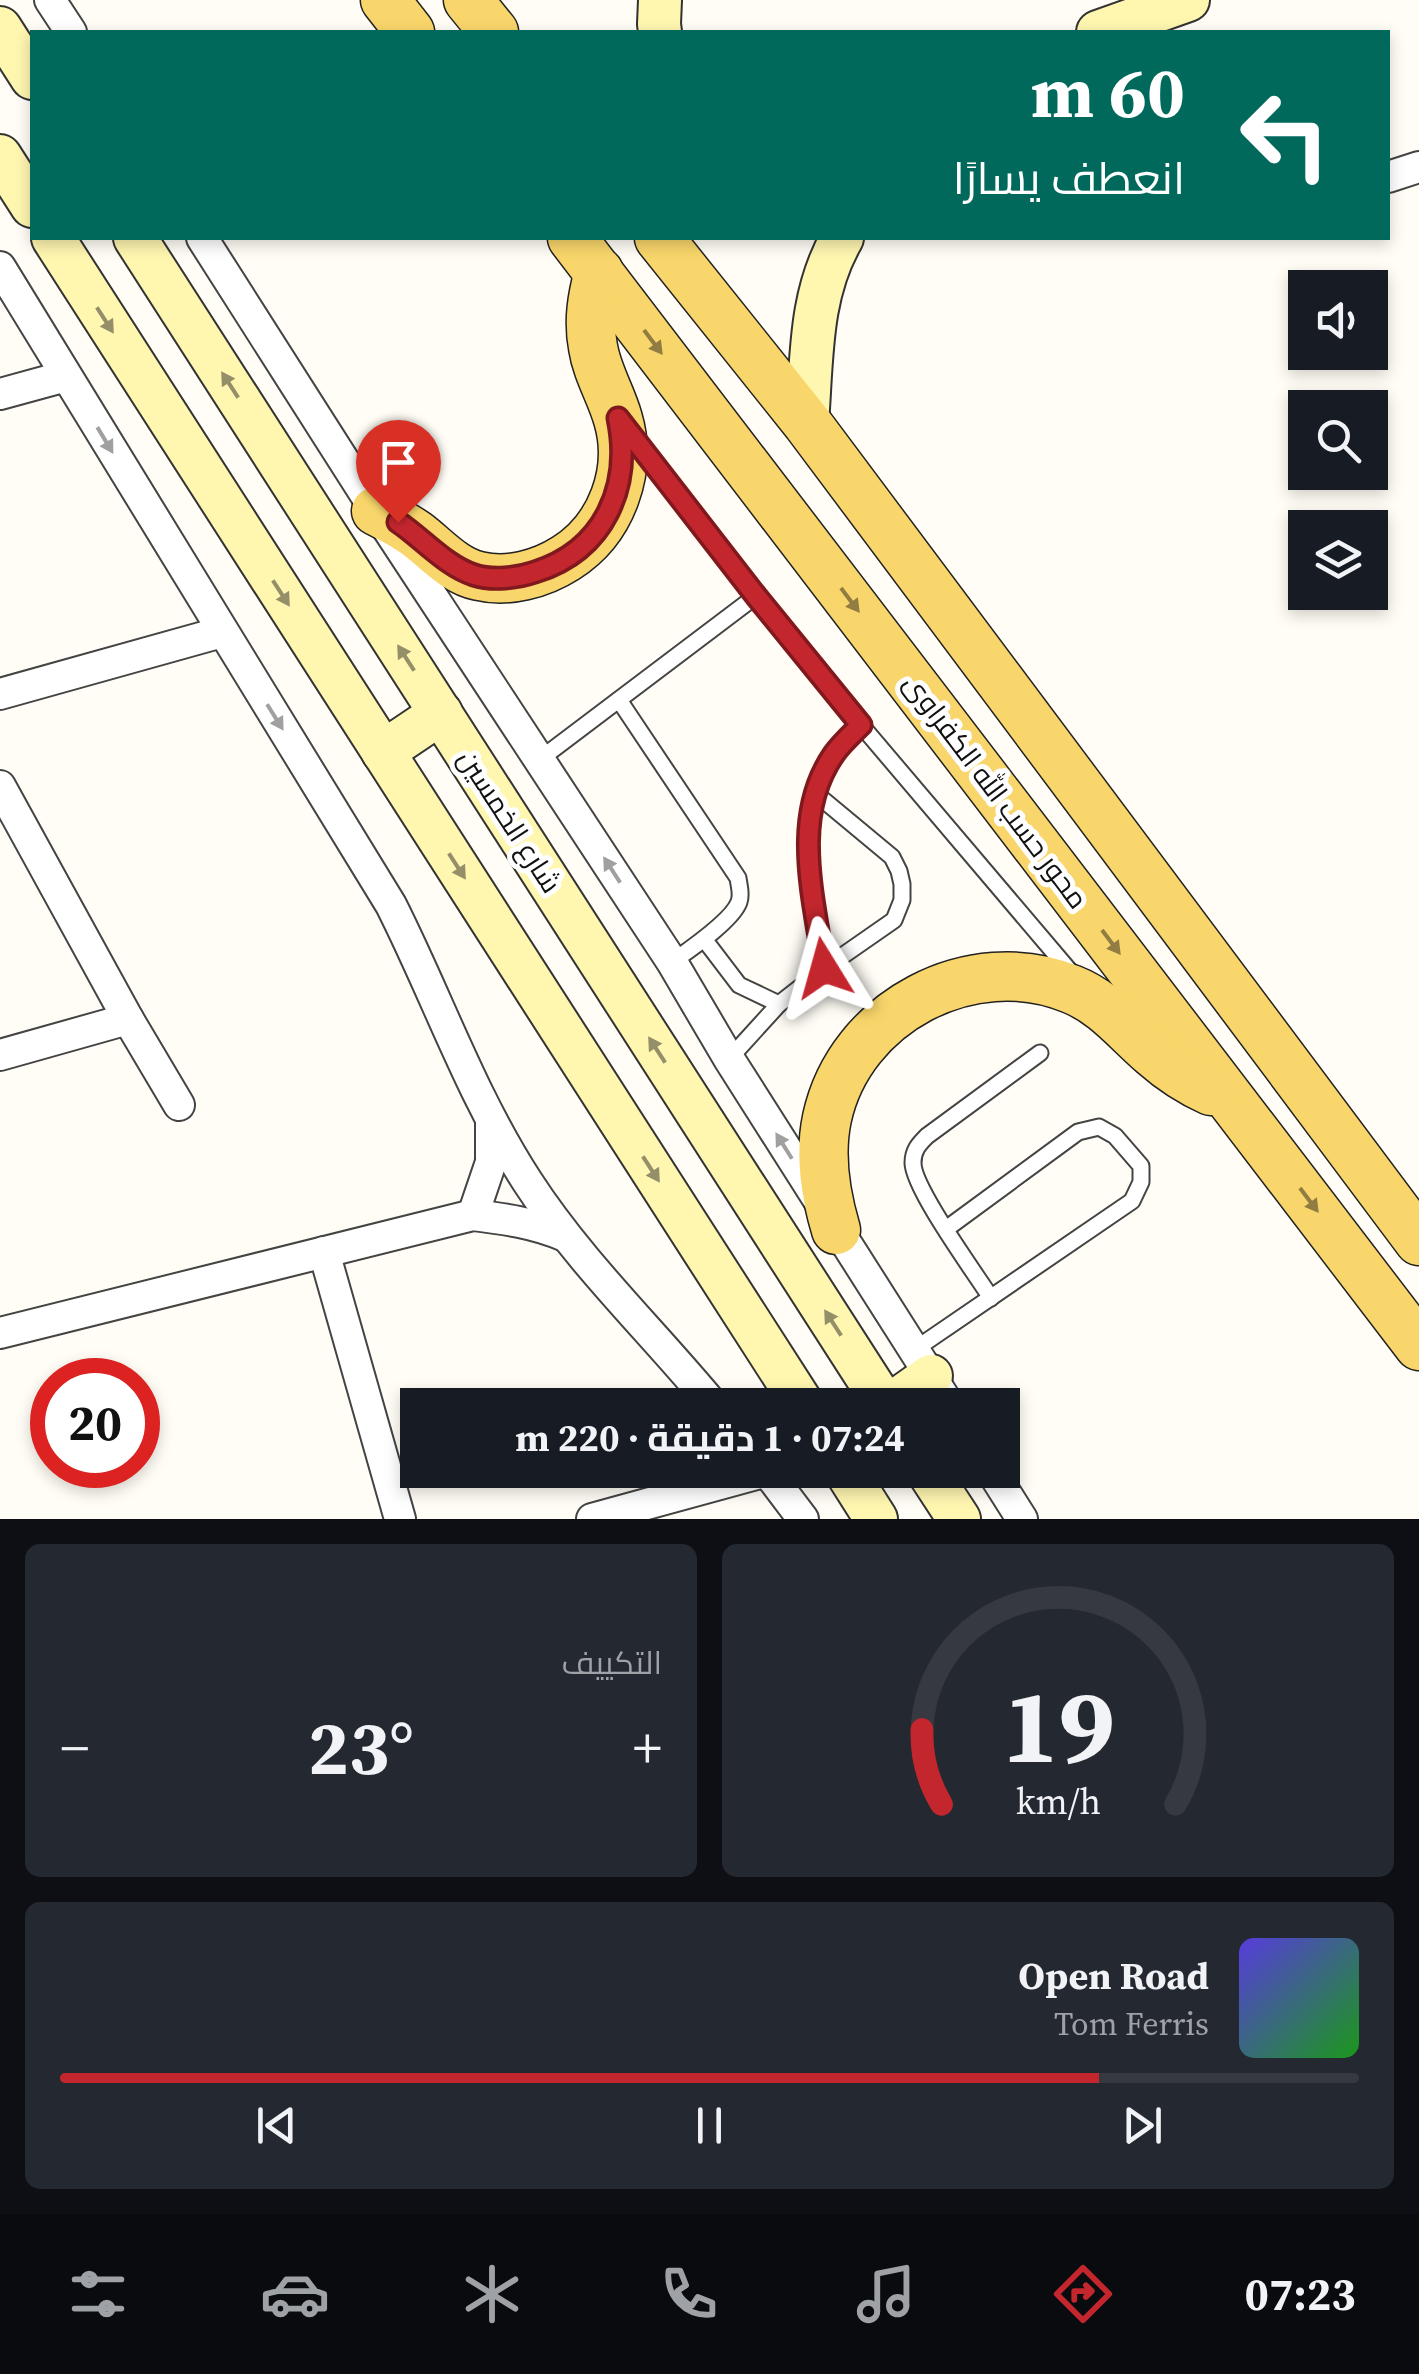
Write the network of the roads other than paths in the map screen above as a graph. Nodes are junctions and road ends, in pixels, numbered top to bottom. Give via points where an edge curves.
1 (50, 0) edge
2 (384, 0) edge
3 (468, 0) edge
4 (660, 0) edge
5 (1188, 0) edge
6 (0, 28) edge
7 (70, 30) edge
8 (408, 30) edge
9 (492, 30) edge
10 (660, 30) edge
11 (1104, 30) edge
12 (30, 75) edge
13 (0, 156) edge
14 (1419, 167) edge
15 (1390, 177) edge
16 (30, 203) edge
17 (53, 240) edge
18 (136, 240) edge
19 (203, 240) edge
20 (660, 240) edge
21 (841, 240) edge
22 (585, 255) edge
23 (0, 267) edge
24 (66, 376) junction
25 (0, 394) edge
26 (618, 418) junction
27 (807, 423) junction
28 (376, 511) junction
29 (756, 596) junction
30 (222, 632) junction
31 (0, 694) edge
32 (618, 700) junction
33 (441, 713) junction
34 (861, 725) junction
35 (383, 752) junction
36 (539, 760) junction
37 (0, 786) edge
38 (815, 793) junction
39 (704, 939) junction
40 (672, 962) junction
41 (824, 968) junction
42 (1093, 998) junction
43 (779, 1004) junction
44 (128, 1019) junction
45 (1040, 1052) dead end
46 (0, 1054) edge
47 (729, 1059) junction
48 (1232, 1100) junction
49 (179, 1105) dead end
50 (491, 1119) junction
51 (473, 1215) junction
52 (946, 1229) junction
53 (836, 1230) junction
54 (565, 1236) junction
55 (1419, 1241) edge
56 (324, 1252) junction
57 (992, 1298) junction
58 (0, 1333) edge
59 (1419, 1346) edge
60 (931, 1377) edge
61 (699, 1388) edge
62 (792, 1388) edge
63 (877, 1388) edge
64 (702, 1488) edge
65 (780, 1488) edge
66 (856, 1488) edge
67 (939, 1488) edge
68 (1002, 1488) edge
69 (400, 1519) edge
70 (592, 1519) edge
71 (803, 1519) edge
72 (876, 1519) edge
73 (959, 1519) edge
74 (1022, 1519) edge

1 - 7 street
2 - 8 main road
3 - 9 main road
4 - 10 main road
5 - 11 main road
6 - 12 main road
13 - 16 main road
14 - 15 street
17 -> 35 main road
33 -> 18 main road, شارع الخمسين
19 - 28 street
20 - 27 main road
21 - 27 main road via 812,332
22 - 26 main road via 592,342
22 -> 48 main road, محور حسب الله الكفراوى
23 - 24 street
24 - 25 street
24 -> 30 street
26 - 28 main road via 623,462 612,506 587,542 547,569 476,576
26 - 29 lane
27 - 55 main road
28 - 36 street
29 - 32 lane
29 - 34 lane
30 - 31 street
30 -> 50 street via 391,905
32 - 36 lane
32 - 39 lane via 738,878 739,902
33 - 35 main road
63 -> 33 main road, شارع الخمسين
34 - 38 lane via 834,754
34 - 42 lane
35 -> 62 main road
40 -> 36 street
37 - 44 street
38 - 41 lane via 809,858
38 - 41 lane via 892,857 902,884 894,920
39 - 40 lane
39 - 43 lane via 738,984
40 - 47 street
41 - 43 lane
42 - 48 main road via 1180,1074
42 - 53 main road via 1041,980 987,977 935,990 888,1019 850,1062 828,1116 823,1174
43 - 47 lane
44 - 46 street
44 - 49 street
45 - 52 lane via 916,1148 916,1177
53 -> 47 street
48 -> 59 main road, محور حسب الله الكفراوى
50 - 51 street via 491,1162
50 - 54 street
51 - 54 street
51 - 56 street
52 - 57 lane
52 - 57 lane via 1078,1132 1100,1128 1141,1166 1132,1201
53 - 60 street
54 - 61 street
56 - 58 street
56 - 69 street
57 - 60 lane
64 - 70 street
65 - 71 street
66 - 72 main road
67 - 73 main road
68 - 74 street

